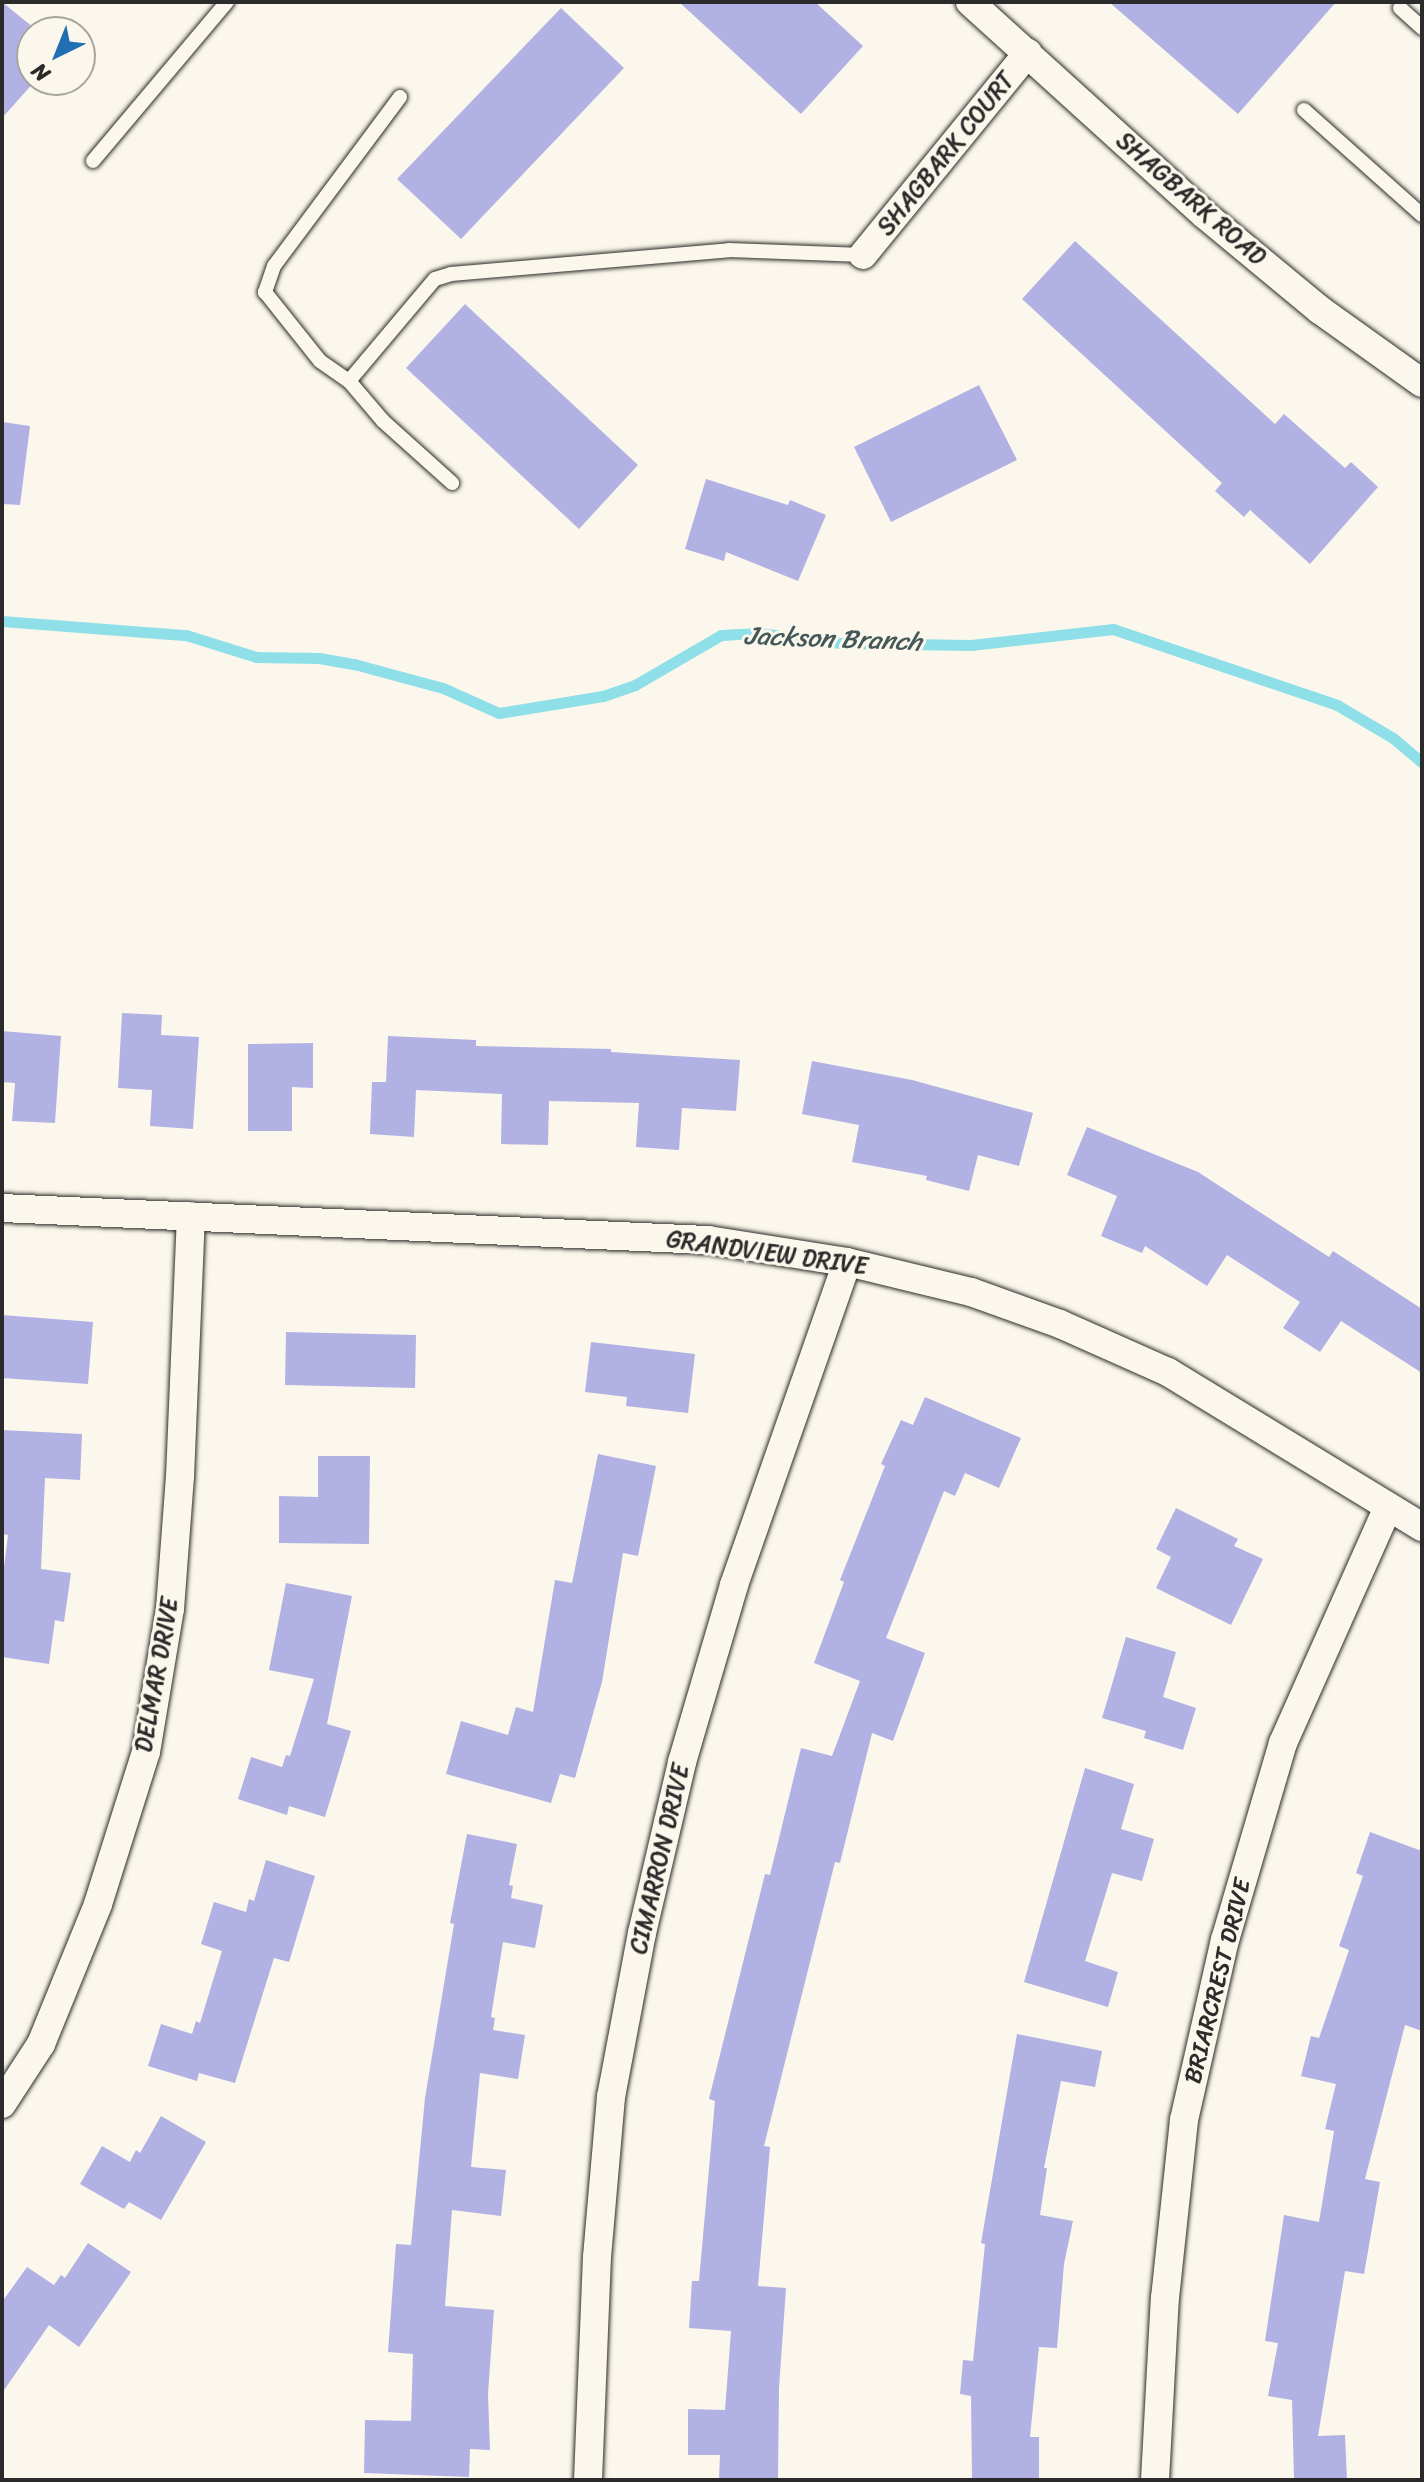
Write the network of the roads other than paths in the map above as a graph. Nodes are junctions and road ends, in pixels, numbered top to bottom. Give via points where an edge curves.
1 (227, 2) edge
2 (970, 2) edge
3 (1400, 8) dead end
4 (1422, 28) edge
5 (1028, 53) junction
6 (400, 97) dead end
7 (1304, 110) dead end
8 (93, 161) dead end
9 (1422, 215) edge
10 (863, 255) joint
11 (349, 381) junction
12 (1422, 383) edge
13 (452, 483) dead end
14 (2, 1208) edge
15 (191, 1216) junction
16 (847, 1262) junction
17 (1388, 1507) junction
18 (1422, 1527) edge
19 (2, 2104) edge
20 (588, 2480) edge
21 (1155, 2480) edge

1 - 8 lane
2 - 5 street, SHAGBARK ROAD
3 - 4 lane
5 - 10 street, SHAGBARK COURT
5 - 12 street, SHAGBARK ROAD via 1205,215 1320,310
6 - 11 lane via 274,266 265,292 320,361
7 - 9 lane
10 - 11 lane via 729,250 451,274 435,279
11 - 13 lane via 383,421
14 - 15 street, GRANDVIEW DRIVE
15 - 16 street, GRANDVIEW DRIVE via 708,1240
15 - 19 street, DELMAR DRIVE via 170,1609 146,1752 98,1904 41,2044
16 - 17 street, GRANDVIEW DRIVE via 971,1292 1168,1372
16 - 20 street, CIMARRON DRIVE via 734,1585 682,1762 642,1933 611,2097 597,2257
17 - 18 street, GRANDVIEW DRIVE
17 - 21 street, BRIARCREST DRIVE via 1283,1743 1225,1940 1184,2120 1165,2298

